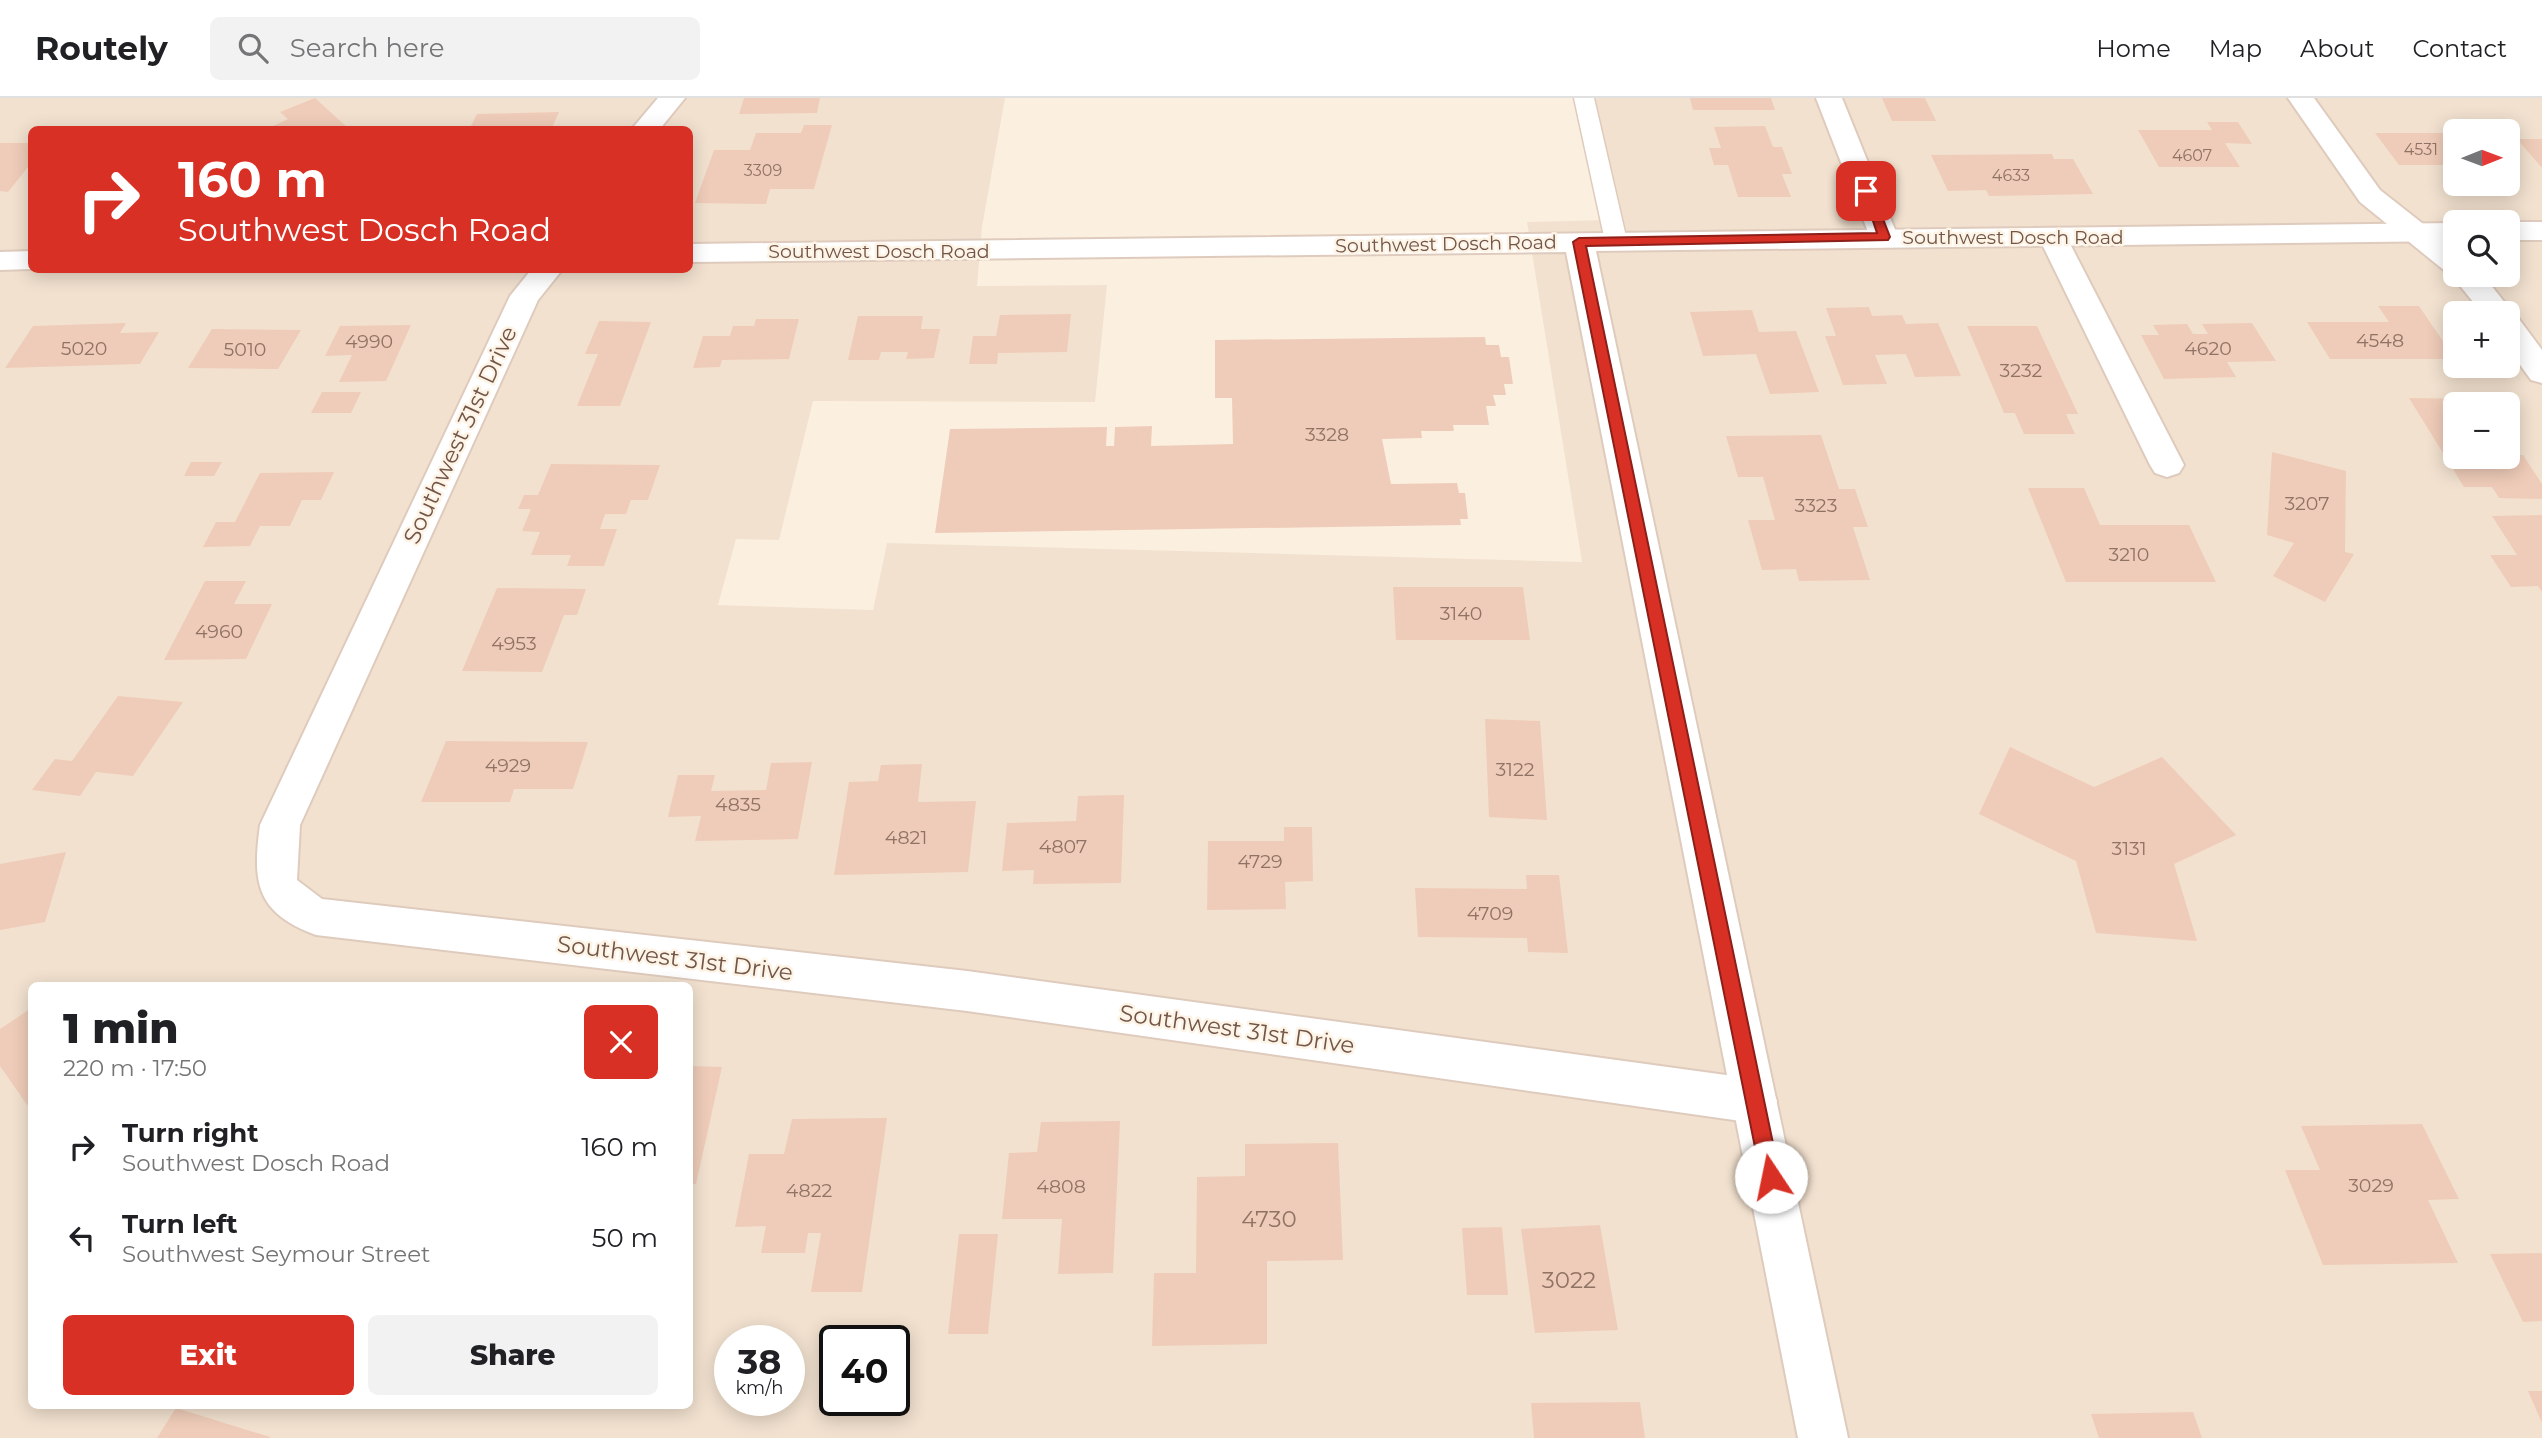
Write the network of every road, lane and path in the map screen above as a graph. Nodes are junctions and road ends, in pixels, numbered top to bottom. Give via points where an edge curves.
1 (672, 98) edge
2 (1584, 98) edge
3 (1829, 98) edge
4 (2301, 98) edge
5 (648, 126) edge
6 (2520, 231) edge
7 (2542, 231) edge
8 (2443, 232) edge
9 (2418, 233) junction
10 (1884, 237) junction
11 (2053, 238) junction
12 (1597, 242) junction
13 (693, 253) edge
14 (2443, 254) edge
15 (28, 260) edge
16 (0, 261) edge
17 (544, 273) edge
18 (2477, 287) edge
19 (2488, 301) edge
20 (2520, 342) edge
21 (2542, 372) edge
22 (2167, 465) dead end
23 (1755, 1101) junction
24 (1823, 1438) edge

1 - 5 street
2 - 12 lane
3 - 10 street
4 - 9 street via 2370,196
6 - 7 street
8 - 9 street, Southwest Dosch Road
9 - 11 street, Southwest Dosch Road
9 - 14 street
10 - 11 street, Southwest Dosch Road
10 - 12 street, Southwest Dosch Road
11 - 22 street
12 - 13 street, Southwest Dosch Road
12 - 23 street
15 - 16 street
17 - 23 street, Southwest 31st Drive via 524,296 280,825 277,887 292,905 316,917 967,991
18 - 19 street
20 - 21 street
23 - 24 street

